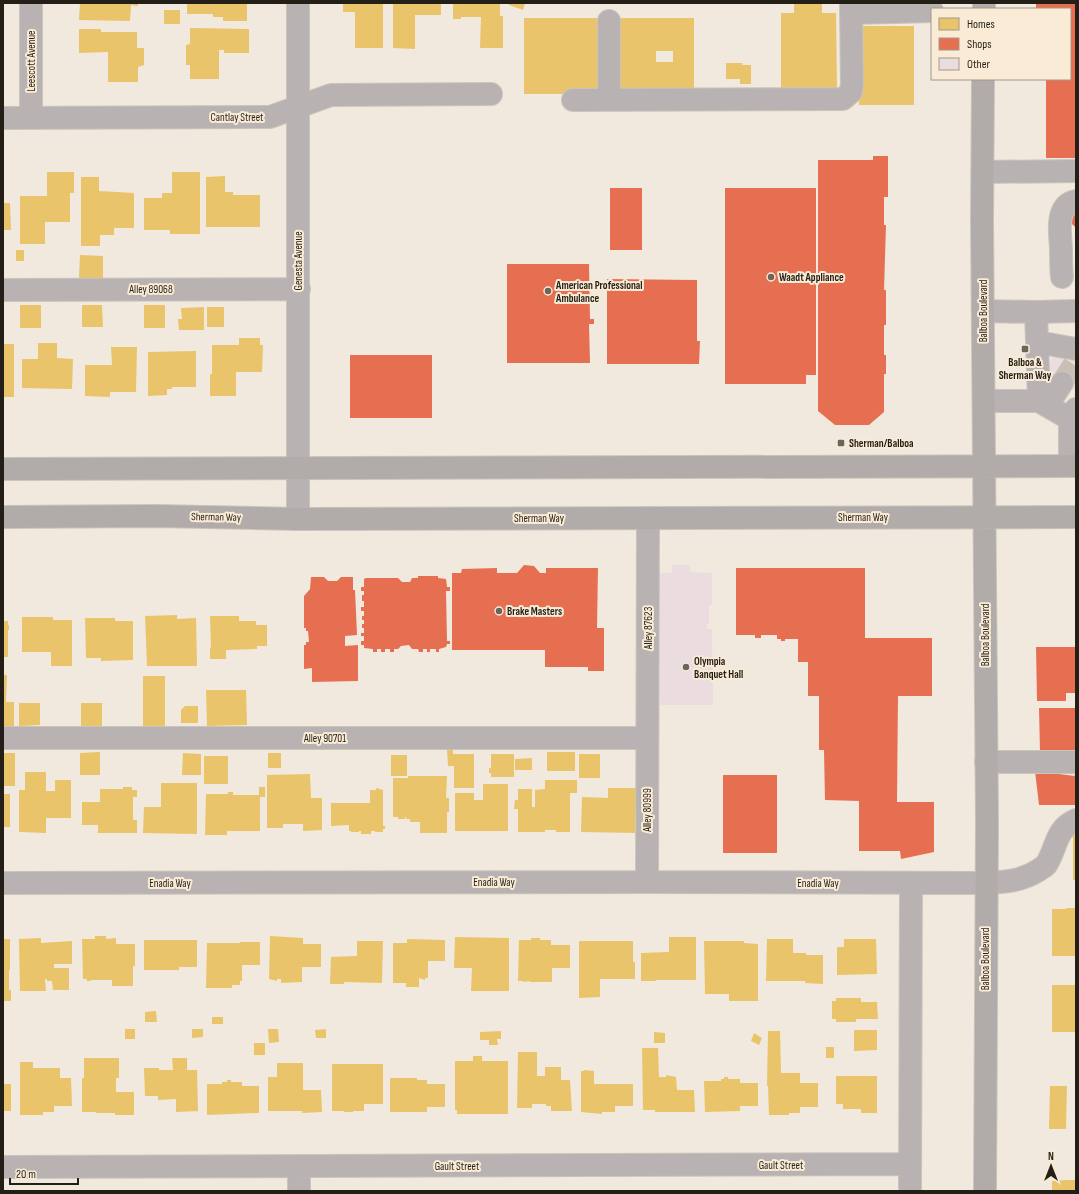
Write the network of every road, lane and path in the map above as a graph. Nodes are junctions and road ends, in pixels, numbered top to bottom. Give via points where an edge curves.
1 (31, 3) edge
2 (298, 3) edge
3 (851, 8) edge
4 (931, 11) edge
5 (609, 21) dead end
6 (984, 80) edge
7 (491, 94) dead end
8 (574, 100) dead end
9 (609, 100) junction
10 (298, 107) junction
11 (3, 118) edge
12 (31, 118) junction
13 (1076, 171) edge
14 (983, 172) junction
15 (1076, 201) edge
16 (1062, 277) dead end
17 (298, 288) junction
18 (3, 290) edge
19 (983, 311) junction
20 (1076, 311) edge
21 (1036, 312) junction
22 (1037, 342) junction
23 (1076, 348) edge
24 (1062, 383) tunnel mouth
25 (984, 401) junction
26 (1043, 403) junction
27 (1074, 416) edge
28 (984, 466) junction
29 (1073, 466) edge
30 (3, 469) edge
31 (298, 469) junction
32 (3, 517) edge
33 (984, 517) junction
34 (1076, 517) edge
35 (648, 518) junction
36 (298, 519) junction
37 (3, 738) edge
38 (647, 738) junction
39 (986, 762) junction
40 (1076, 762) edge
41 (1076, 820) edge
42 (647, 882) junction
43 (3, 883) edge
44 (911, 884) junction
45 (986, 884) junction
46 (910, 1164) junction
47 (3, 1167) edge
48 (299, 1167) junction
49 (299, 1191) edge
50 (910, 1191) edge
51 (984, 1191) edge

1 - 12 street, Leescott Avenue
2 - 10 street, Genesta Avenue
3 - 4 street
3 - 9 street via 852,84 851,92 843,98
5 - 9 street
6 - 14 main road, Balboa Boulevard
7 - 10 street, Cantlay Street via 331,95
8 - 9 street
10 - 12 street, Cantlay Street via 270,117
10 - 17 street, Genesta Avenue
11 - 12 street, Cantlay Street
13 - 14 street
14 - 19 main road, Balboa Boulevard
15 - 16 street via 1062,211
17 - 18 street, Alley 89068
17 - 31 street, Genesta Avenue
19 - 21 street
19 - 25 main road, Balboa Boulevard
20 - 21 street
21 - 22 street
22 - 23 street
22 - 26 street
24 - 26 street
25 - 26 street
25 - 28 main road, Balboa Boulevard
26 - 27 street
27 - 29 street
28 - 29 main road
28 - 31 main road
28 - 33 main road, Balboa Boulevard
30 - 31 main road
31 - 36 street, Genesta Avenue
32 - 36 main road, Sherman Way via 156,516
33 - 34 main road, Sherman Way
33 - 35 main road, Sherman Way
33 - 39 main road, Balboa Boulevard
35 - 36 main road, Sherman Way
35 - 38 street, Alley 87623
37 - 38 street, Alley 90701
38 - 42 street, Alley 80999
39 - 40 street
39 - 45 main road, Balboa Boulevard
41 - 45 street, Enadia Way via 1059,834 1045,866 1030,876 1014,881
42 - 43 street, Enadia Way
42 - 44 street, Enadia Way
44 - 45 street, Enadia Way
44 - 46 street
45 - 51 main road, Balboa Boulevard
46 - 48 street, Gault Street
46 - 50 street
47 - 48 street, Gault Street
48 - 49 street

